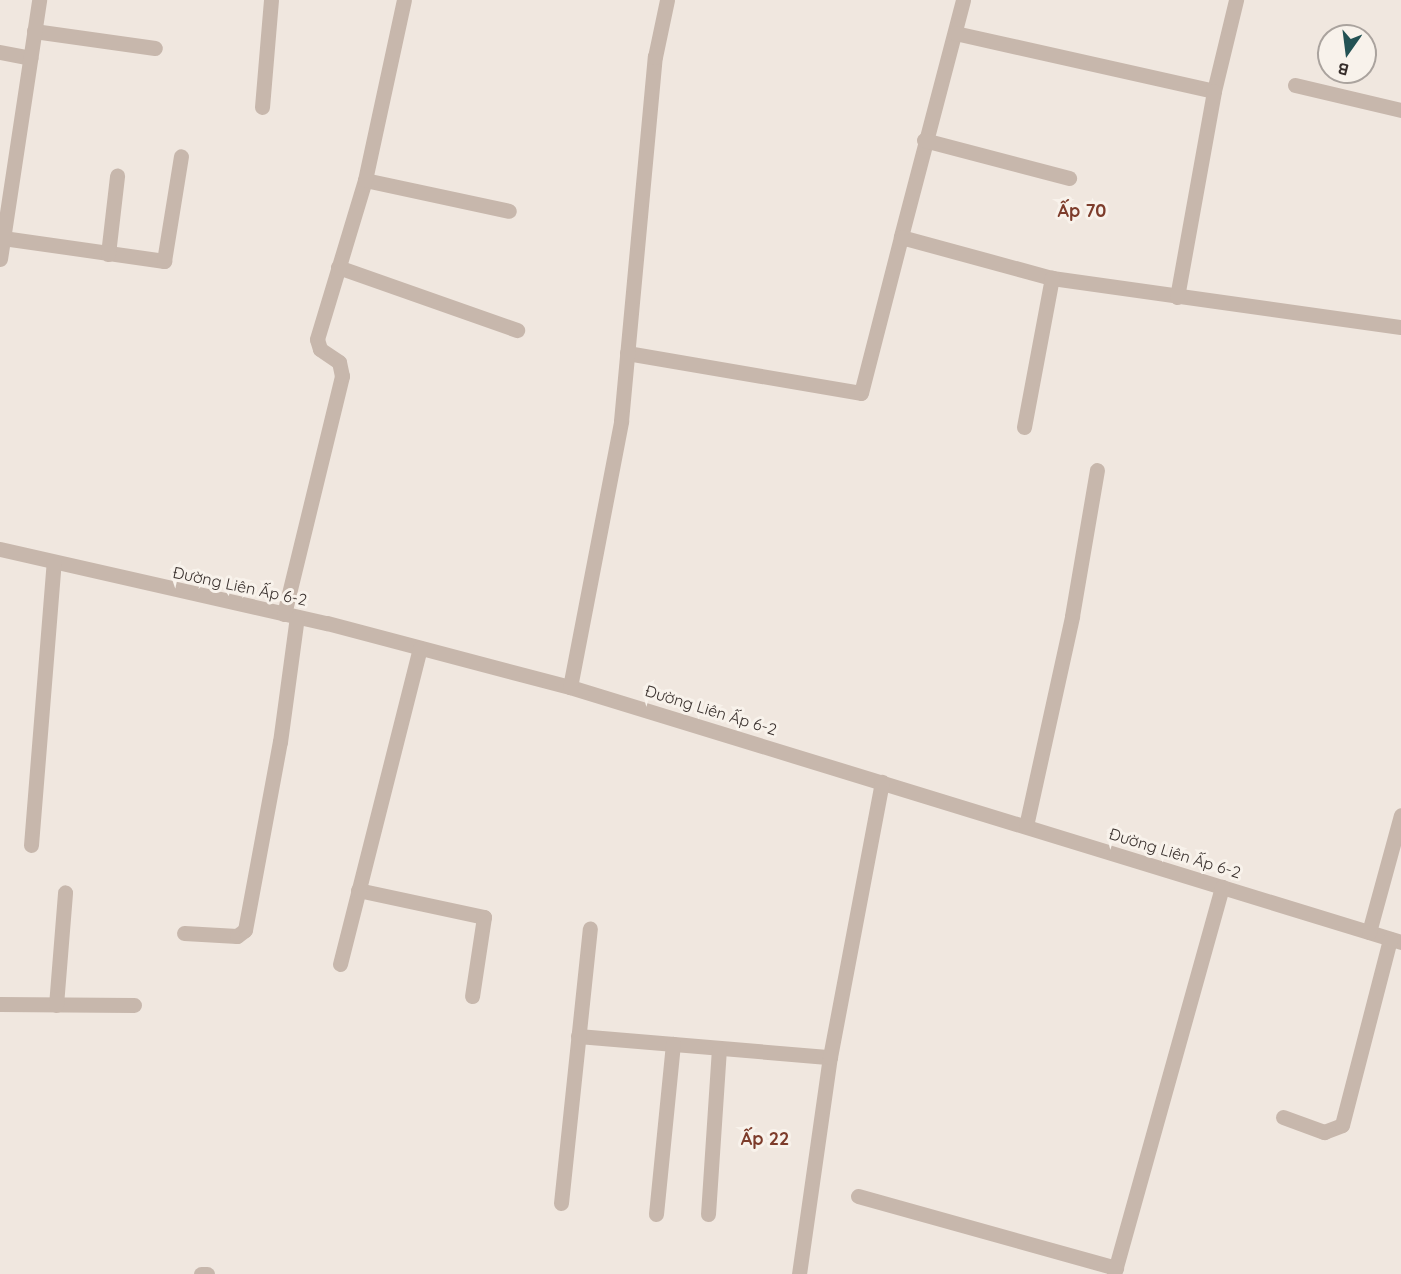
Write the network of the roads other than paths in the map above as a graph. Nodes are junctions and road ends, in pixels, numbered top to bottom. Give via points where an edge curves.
1 (39, 0) edge
2 (271, 0) edge
3 (404, 0) edge
4 (667, 0) edge
5 (963, 0) edge
6 (1236, 0) edge
7 (34, 31) junction
8 (955, 33) junction
9 (155, 48) dead end
10 (0, 52) edge
11 (30, 58) junction
12 (1295, 85) dead end
13 (1214, 91) junction
14 (262, 107) dead end
15 (1401, 110) edge
16 (924, 140) junction
17 (181, 156) dead end
18 (6, 170) edge
19 (117, 176) dead end
20 (1069, 178) dead end
21 (365, 180) junction
22 (509, 211) dead end
23 (901, 237) junction
24 (3, 238) junction
25 (108, 254) junction
26 (0, 259) edge
27 (338, 267) junction
28 (1052, 278) junction
29 (1177, 297) junction
30 (1401, 327) edge
31 (517, 330) dead end
32 (627, 353) junction
33 (1024, 427) dead end
34 (1097, 470) dead end
35 (0, 549) edge
36 (54, 562) junction
37 (290, 615) junction
38 (420, 648) junction
39 (570, 687) junction
40 (882, 782) junction
41 (1401, 815) edge
42 (1026, 826) junction
43 (31, 845) dead end
44 (1222, 887) junction
45 (358, 890) junction
46 (65, 892) dead end
47 (590, 929) dead end
48 (1369, 932) junction
49 (184, 933) dead end
50 (1396, 940) edge
51 (340, 964) dead end
52 (472, 996) dead end
53 (0, 1004) edge
54 (56, 1005) junction
55 (134, 1005) dead end
56 (578, 1036) junction
57 (673, 1044) junction
58 (719, 1048) junction
59 (830, 1057) junction
60 (1283, 1117) dead end
61 (858, 1196) dead end
62 (561, 1203) dead end
63 (656, 1214) dead end
64 (708, 1214) dead end
65 (1115, 1271) edge
66 (201, 1274) edge
67 (207, 1274) edge
68 (799, 1274) edge

1 - 7 street
2 - 14 street
3 - 21 street
4 - 32 street via 655,57
5 - 8 street
6 - 13 street
7 - 9 street
7 - 11 street
8 - 13 street
8 - 16 street
10 - 11 street
11 - 18 street
12 - 15 street
13 - 29 street
16 - 20 street
16 - 23 street
17 - 25 street via 164,261
18 - 24 street
19 - 25 street
21 - 22 street
21 - 27 street
23 - 28 street
23 - 32 street via 861,393
24 - 25 street
24 - 26 street
27 - 31 street
27 - 37 street via 317,339 320,349 339,362 342,376
28 - 29 street
28 - 33 street
29 - 30 street
32 - 39 street via 621,421
34 - 42 street via 1070,627
35 - 36 street, Đường Liên Ấp 6-2
36 - 37 street, Đường Liên Ấp 6-2
36 - 43 street
37 - 38 street, Đường Liên Ấp 6-2
37 - 49 street via 280,742 245,930 237,936
38 - 39 street, Đường Liên Ấp 6-2
38 - 45 street
39 - 40 street, Đường Liên Ấp 6-2
40 - 42 street, Đường Liên Ấp 6-2
40 - 59 street
41 - 48 street
42 - 44 street, Đường Liên Ấp 6-2
44 - 48 street, Đường Liên Ấp 6-2
44 - 65 street
45 - 51 street
45 - 52 street via 483,916
46 - 54 street
47 - 56 street
48 - 50 street, Đường Liên Ấp 6-2
50 - 60 street via 1342,1125 1324,1132
53 - 54 street
54 - 55 street
56 - 57 street
56 - 62 street
57 - 58 street
57 - 63 street
58 - 59 street
58 - 64 street
59 - 68 street
61 - 65 street
66 - 67 street

